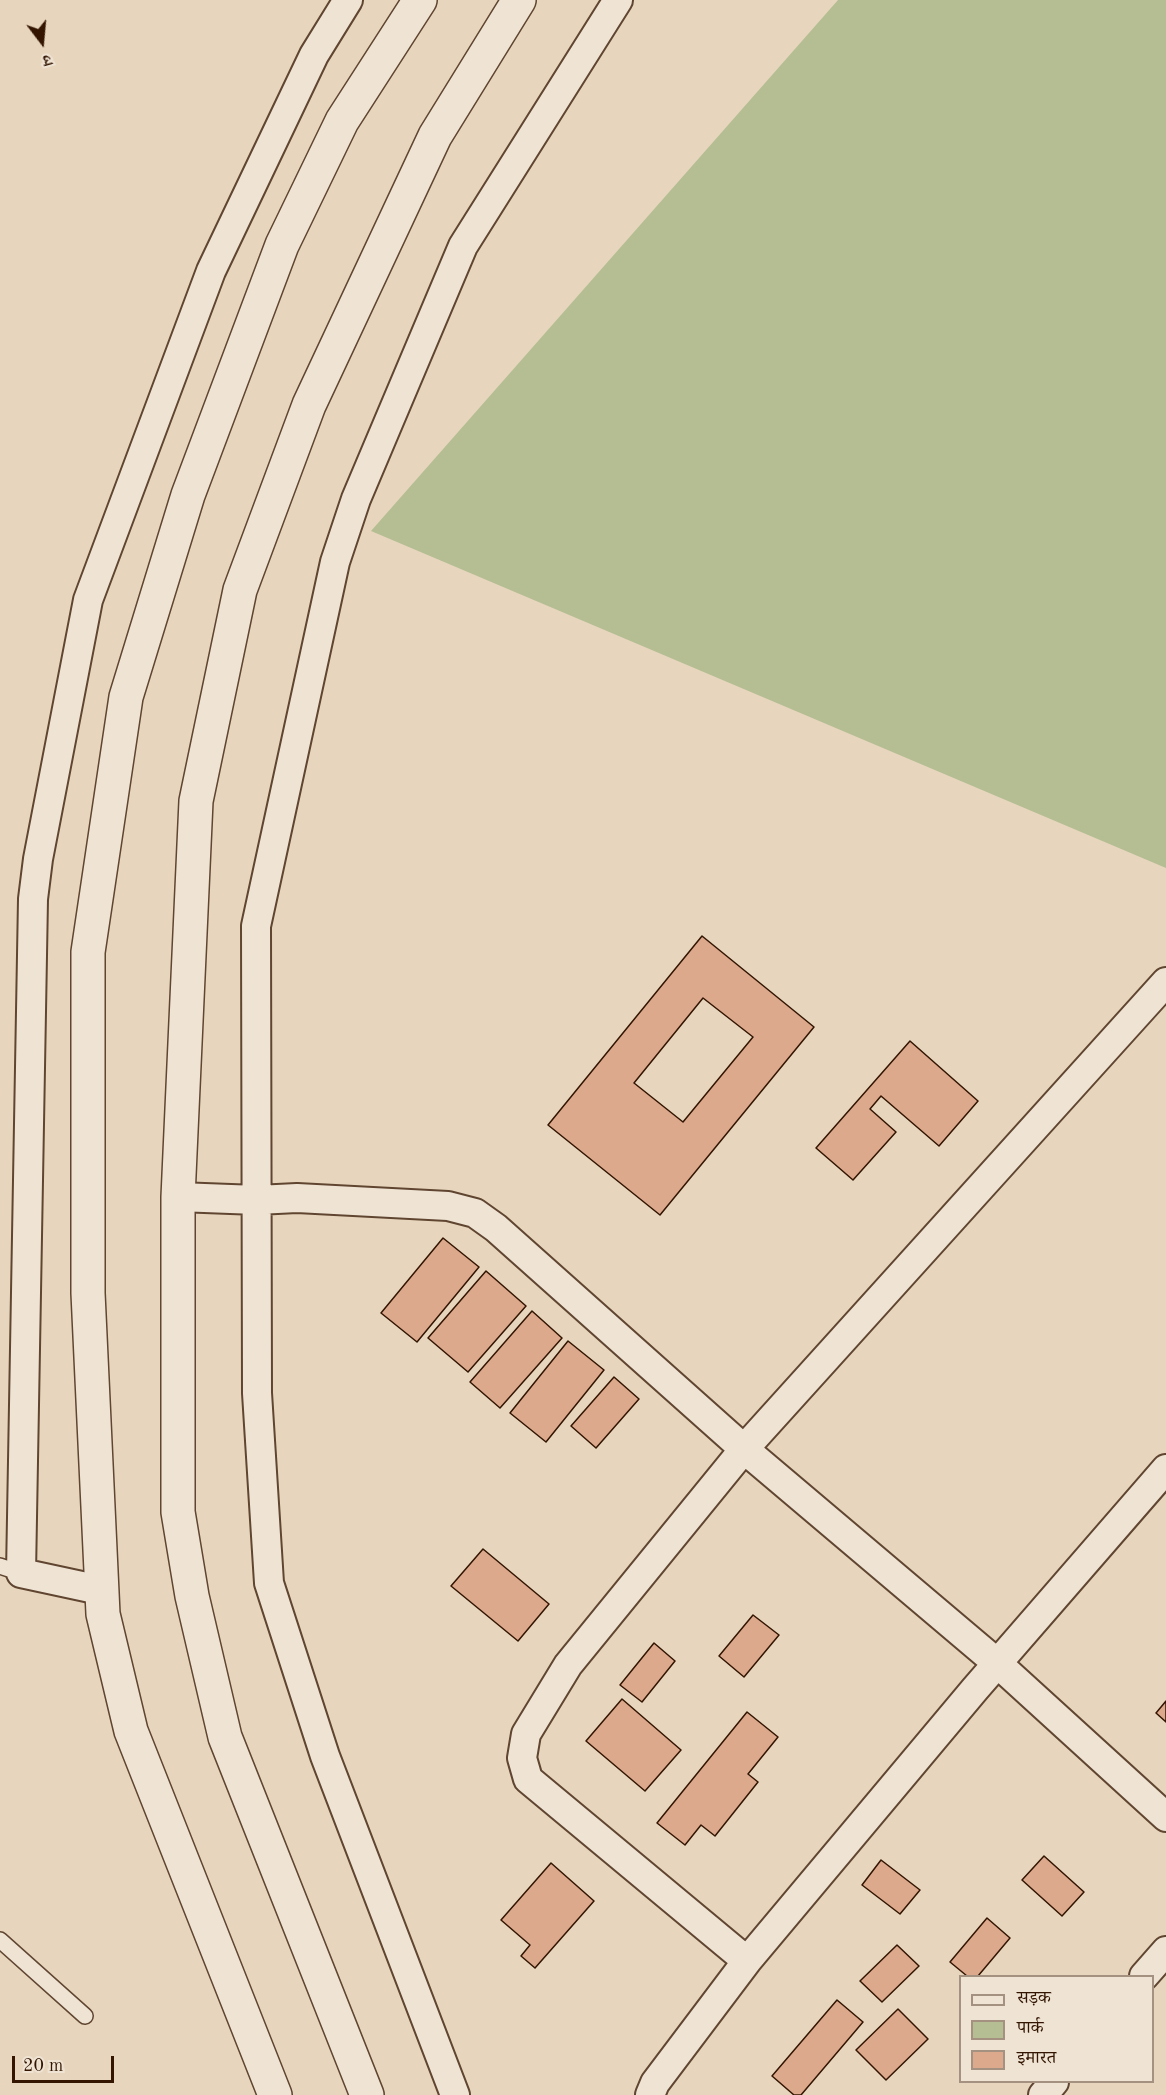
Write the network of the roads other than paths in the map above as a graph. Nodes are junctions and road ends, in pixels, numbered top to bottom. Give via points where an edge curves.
1 (348, 0) edge
2 (420, 0) edge
3 (519, 0) edge
4 (618, 0) edge
5 (1166, 982) edge
6 (177, 1197) junction
7 (257, 1200) junction
8 (744, 1449) junction
9 (1166, 1469) edge
10 (10, 1569) edge
11 (100, 1590) junction
12 (997, 1663) junction
13 (1166, 1817) edge
14 (0, 1940) edge
15 (1166, 1951) edge
16 (747, 1961) junction
17 (1146, 1975) edge
18 (85, 2016) dead end
19 (1053, 2083) edge
20 (275, 2095) edge
21 (367, 2095) edge
22 (455, 2095) edge
23 (650, 2095) edge
24 (1043, 2095) edge

1 - 10 street via 314,55 211,271 88,600 33,899
2 - 11 street via 342,122 282,245 188,495 126,697 88,952 88,1293
3 - 6 street via 435,136 309,405 240,590 196,801
4 - 7 street via 463,246 356,499 335,562 256,926
5 - 8 street
6 - 7 street
6 - 21 street via 178,1512 192,1596 225,1737
7 - 8 street via 297,1198 448,1206 475,1214 496,1228
7 - 22 street via 257,1393 269,1583 325,1756
8 - 12 street
8 - 16 street via 568,1665 526,1734 522,1758 528,1779 543,1793
9 - 12 street
10 - 11 street
11 - 20 street via 131,1731
12 - 13 street
12 - 16 street
14 - 18 lane
15 - 17 street
16 - 23 street
19 - 24 street

